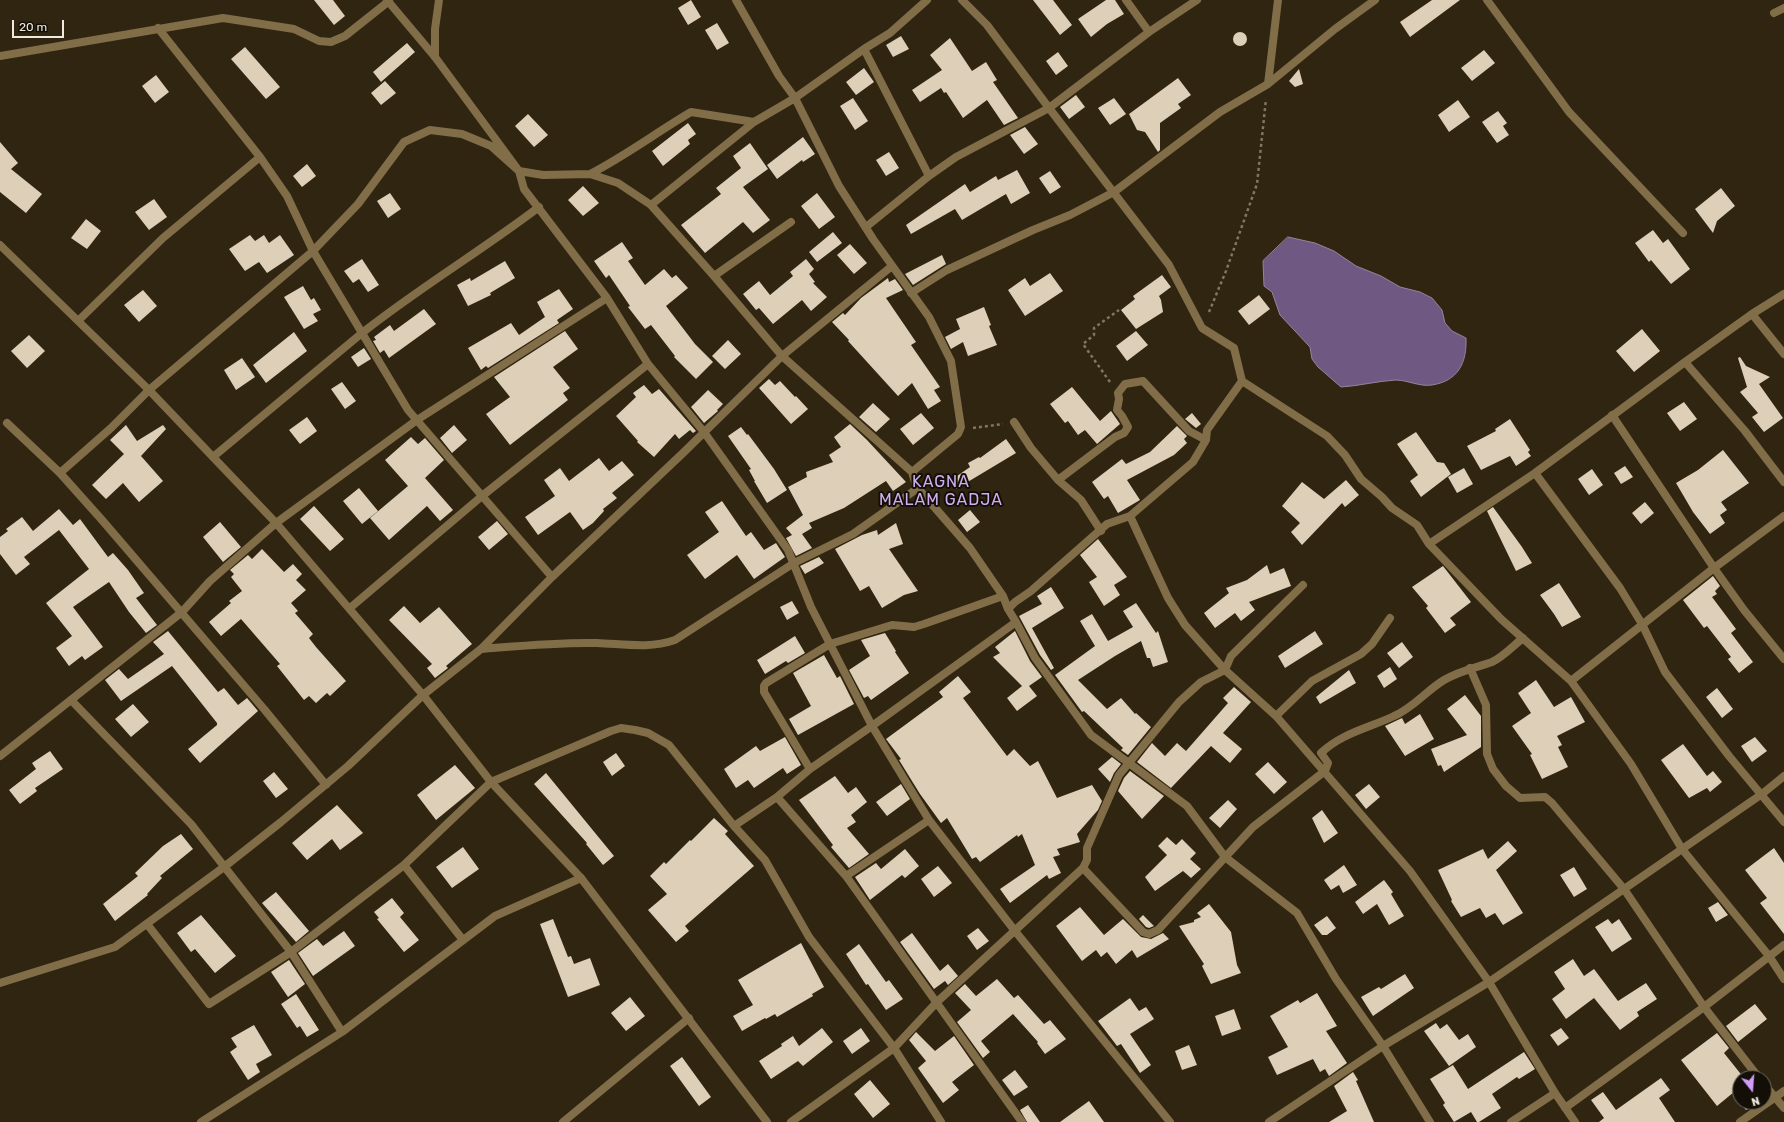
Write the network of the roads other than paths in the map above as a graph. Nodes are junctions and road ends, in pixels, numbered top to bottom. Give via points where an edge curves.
1 (439, 0) edge
2 (736, 0) edge
3 (927, 0) edge
4 (962, 0) edge
5 (1126, 0) edge
6 (1197, 0) edge
7 (1278, 0) edge
8 (1375, 0) edge
9 (1487, 0) edge
10 (388, 1) edge
11 (1784, 8) edge
12 (1774, 14) dead end
13 (158, 28) junction
14 (1149, 32) junction
15 (864, 49) junction
16 (0, 56) edge
17 (435, 57) junction
18 (1268, 84) junction
19 (795, 98) junction
20 (1049, 108) junction
21 (754, 122) junction
22 (260, 157) junction
23 (519, 170) junction
24 (590, 174) junction
25 (929, 176) junction
26 (1114, 192) junction
27 (651, 205) junction
28 (539, 207) junction
29 (791, 222) dead end
30 (866, 227) junction
31 (1683, 233) dead end
32 (0, 245) edge
33 (313, 251) junction
34 (892, 266) junction
35 (714, 276) junction
36 (911, 293) junction
37 (1784, 294) edge
38 (607, 298) junction
39 (1752, 314) junction
40 (79, 320) junction
41 (362, 333) junction
42 (1784, 354) edge
43 (782, 356) junction
44 (1685, 362) junction
45 (648, 364) junction
46 (1242, 381) junction
47 (149, 390) junction
48 (1612, 415) junction
49 (416, 420) junction
50 (1014, 422) road end
51 (7, 423) dead end
52 (704, 432) junction
53 (1206, 440) junction
54 (213, 457) junction
55 (912, 472) junction
56 (60, 473) junction
57 (1535, 473) junction
58 (1058, 480) junction
59 (1784, 482) edge
60 (918, 488) junction
61 (482, 496) junction
62 (1130, 516) junction
63 (1784, 516) edge
64 (276, 523) junction
65 (1101, 532) junction
66 (1429, 544) junction
67 (794, 563) junction
68 (1714, 568) junction
69 (552, 577) junction
70 (1303, 585) dead end
71 (1003, 596) junction
72 (350, 608) junction
73 (1008, 609) junction
74 (182, 612) junction
75 (1390, 618) dead end
76 (1016, 622) junction
77 (1642, 624) junction
78 (1524, 638) junction
79 (830, 644) junction
80 (481, 649) junction
81 (1784, 659) edge
82 (1470, 668) junction
83 (1225, 670) junction
84 (1571, 682) junction
85 (423, 695) junction
86 (71, 700) junction
87 (1276, 716) junction
88 (872, 726) junction
89 (0, 756) edge
90 (1128, 763) junction
91 (810, 769) junction
92 (1325, 771) junction
93 (1784, 776) edge
94 (491, 782) junction
95 (326, 785) junction
96 (1762, 794) junction
97 (777, 797) junction
98 (929, 820) junction
99 (1784, 822) edge
100 (734, 826) junction
101 (1682, 849) junction
102 (1225, 857) junction
103 (404, 865) junction
104 (224, 867) junction
105 (1083, 868) junction
106 (846, 876) junction
107 (581, 878) junction
108 (1624, 889) junction
109 (147, 924) junction
110 (1015, 931) junction
111 (463, 940) junction
112 (1784, 945) edge
113 (291, 952) junction
114 (1769, 956) junction
115 (1784, 978) edge
116 (0, 982) edge
117 (1489, 982) junction
118 (937, 1002) junction
119 (1704, 1007) junction
120 (689, 1018) junction
121 (342, 1032) junction
122 (1383, 1046) junction
123 (894, 1048) junction
124 (1753, 1070) edge
125 (1784, 1091) edge
126 (1772, 1093) edge
127 (1555, 1094) junction
128 (1775, 1097) junction
129 (1565, 1108) junction
130 (1784, 1108) edge
131 (201, 1122) edge
132 (563, 1122) edge
133 (767, 1122) edge
134 (792, 1122) edge
135 (941, 1122) edge
136 (1022, 1122) edge
137 (1170, 1122) edge
138 (1269, 1122) edge
139 (1430, 1122) edge
140 (1511, 1122) edge
141 (1575, 1122) edge
142 (1740, 1122) edge

1 - 17 street via 435,28
2 - 19 street via 779,76
3 - 15 street via 890,33
4 - 20 street via 987,25
5 - 14 street
6 - 14 street
7 - 18 street
8 - 18 street
9 - 31 street via 1569,112
10 - 13 street via 345,36 331,42 319,41 294,29 223,18
10 - 17 street
11 - 12 street
13 - 16 street
13 - 22 street
14 - 20 street
15 - 19 street
15 - 25 street
17 - 23 street
18 - 26 street via 1220,112
19 - 21 street
19 - 30 street via 839,186
20 - 25 street via 956,157
20 - 26 street
21 - 24 street via 691,112 624,156
21 - 27 street
22 - 33 street via 287,196
22 - 40 street via 163,238
23 - 24 street via 543,175
23 - 28 street via 524,189
23 - 33 street via 491,146 462,134 430,130 404,142 358,204
24 - 27 street via 618,183
25 - 30 street
26 - 36 street via 1070,215 947,270
26 - 46 street via 1169,265 1202,328 1234,348
27 - 35 street
28 - 38 street
28 - 41 street via 498,238 410,296
29 - 35 street
30 - 34 street
32 - 40 street
33 - 41 street
33 - 47 street
34 - 36 street
34 - 43 street
35 - 43 street
36 - 55 street via 929,317 951,361 961,427 958,434
37 - 39 street
38 - 45 street
38 - 49 street
39 - 42 street
39 - 44 street
40 - 47 street
41 - 49 street
41 - 54 street
43 - 52 street
43 - 55 street
44 - 48 street
44 - 59 street via 1745,431
45 - 52 street
45 - 61 street
46 - 53 street via 1207,430
46 - 66 street via 1327,436 1345,455 1361,479 1392,508 1417,525
47 - 54 street
47 - 56 street
48 - 57 street
48 - 68 street
49 - 61 street
49 - 64 street
50 - 58 street via 1031,448
51 - 56 street
52 - 67 street via 788,550
52 - 69 street
53 - 58 street via 1189,431 1143,381 1125,384 1118,392 1117,410 1128,428
53 - 62 street via 1193,462
54 - 64 street
55 - 60 street
56 - 74 street
57 - 66 street
57 - 77 street via 1620,588
58 - 65 street via 1081,500
60 - 67 street via 853,534
60 - 71 street via 970,548
61 - 69 street
61 - 72 street
62 - 65 street via 1108,524
62 - 83 street via 1168,598 1185,625
63 - 68 street
64 - 72 street
64 - 74 street via 210,581
65 - 73 street
66 - 78 street
67 - 79 street via 811,607
67 - 80 street via 675,640 662,644 632,646 596,643
68 - 77 street
68 - 81 street
69 - 80 street
70 - 83 street via 1231,656
71 - 73 street
71 - 79 street via 914,627 892,625
72 - 85 street
73 - 76 street
74 - 86 street
74 - 95 street
75 - 87 street via 1362,654 1312,681
76 - 88 street
76 - 90 street via 1034,658 1091,735
77 - 84 street
77 - 96 street via 1665,672 1729,756
78 - 82 street via 1493,661
78 - 84 street
79 - 88 street
79 - 91 street via 764,686 764,692
80 - 85 street
82 - 92 street via 1430,689 1396,715 1331,744 1322,753 1328,763
82 - 108 street via 1486,705 1487,754 1493,769 1510,791 1520,798 1545,797
83 - 87 street
83 - 90 street via 1200,682 1179,702
84 - 101 street via 1631,764
85 - 94 street
85 - 95 street
86 - 89 street
86 - 104 street via 190,824
87 - 92 street
88 - 91 street
88 - 98 street
90 - 102 street via 1187,806
90 - 105 street via 1118,775 1106,801 1087,848 1087,860
91 - 97 street
92 - 102 street via 1261,819
92 - 117 street via 1410,871
93 - 96 street
94 - 100 street via 611,731 621,728 635,730 648,733 669,745
94 - 103 street
94 - 107 street
95 - 104 street
96 - 99 street
96 - 101 street
97 - 100 street
97 - 106 street
98 - 106 street
98 - 110 street
100 - 123 street via 765,860 810,937
101 - 108 street
101 - 114 street
102 - 105 street via 1158,930 1149,934 1143,932
102 - 122 street via 1297,913 1336,979
103 - 111 street
103 - 113 street
104 - 109 street
104 - 113 street
105 - 110 street
106 - 118 street
107 - 111 street via 495,916
107 - 120 street
108 - 117 street
108 - 119 street
109 - 113 street via 209,1004
109 - 116 street via 115,947
110 - 118 street
110 - 137 street
111 - 121 street
112 - 114 street
113 - 121 street
114 - 115 street
114 - 119 street
117 - 122 street
117 - 127 street
118 - 123 street
118 - 136 street
119 - 124 street
119 - 129 street
120 - 132 street
120 - 133 street
121 - 131 street
122 - 138 street
122 - 139 street
123 - 134 street
123 - 135 street
125 - 128 street
126 - 128 street
127 - 129 street
127 - 140 street
128 - 130 street
128 - 142 street
129 - 141 street

